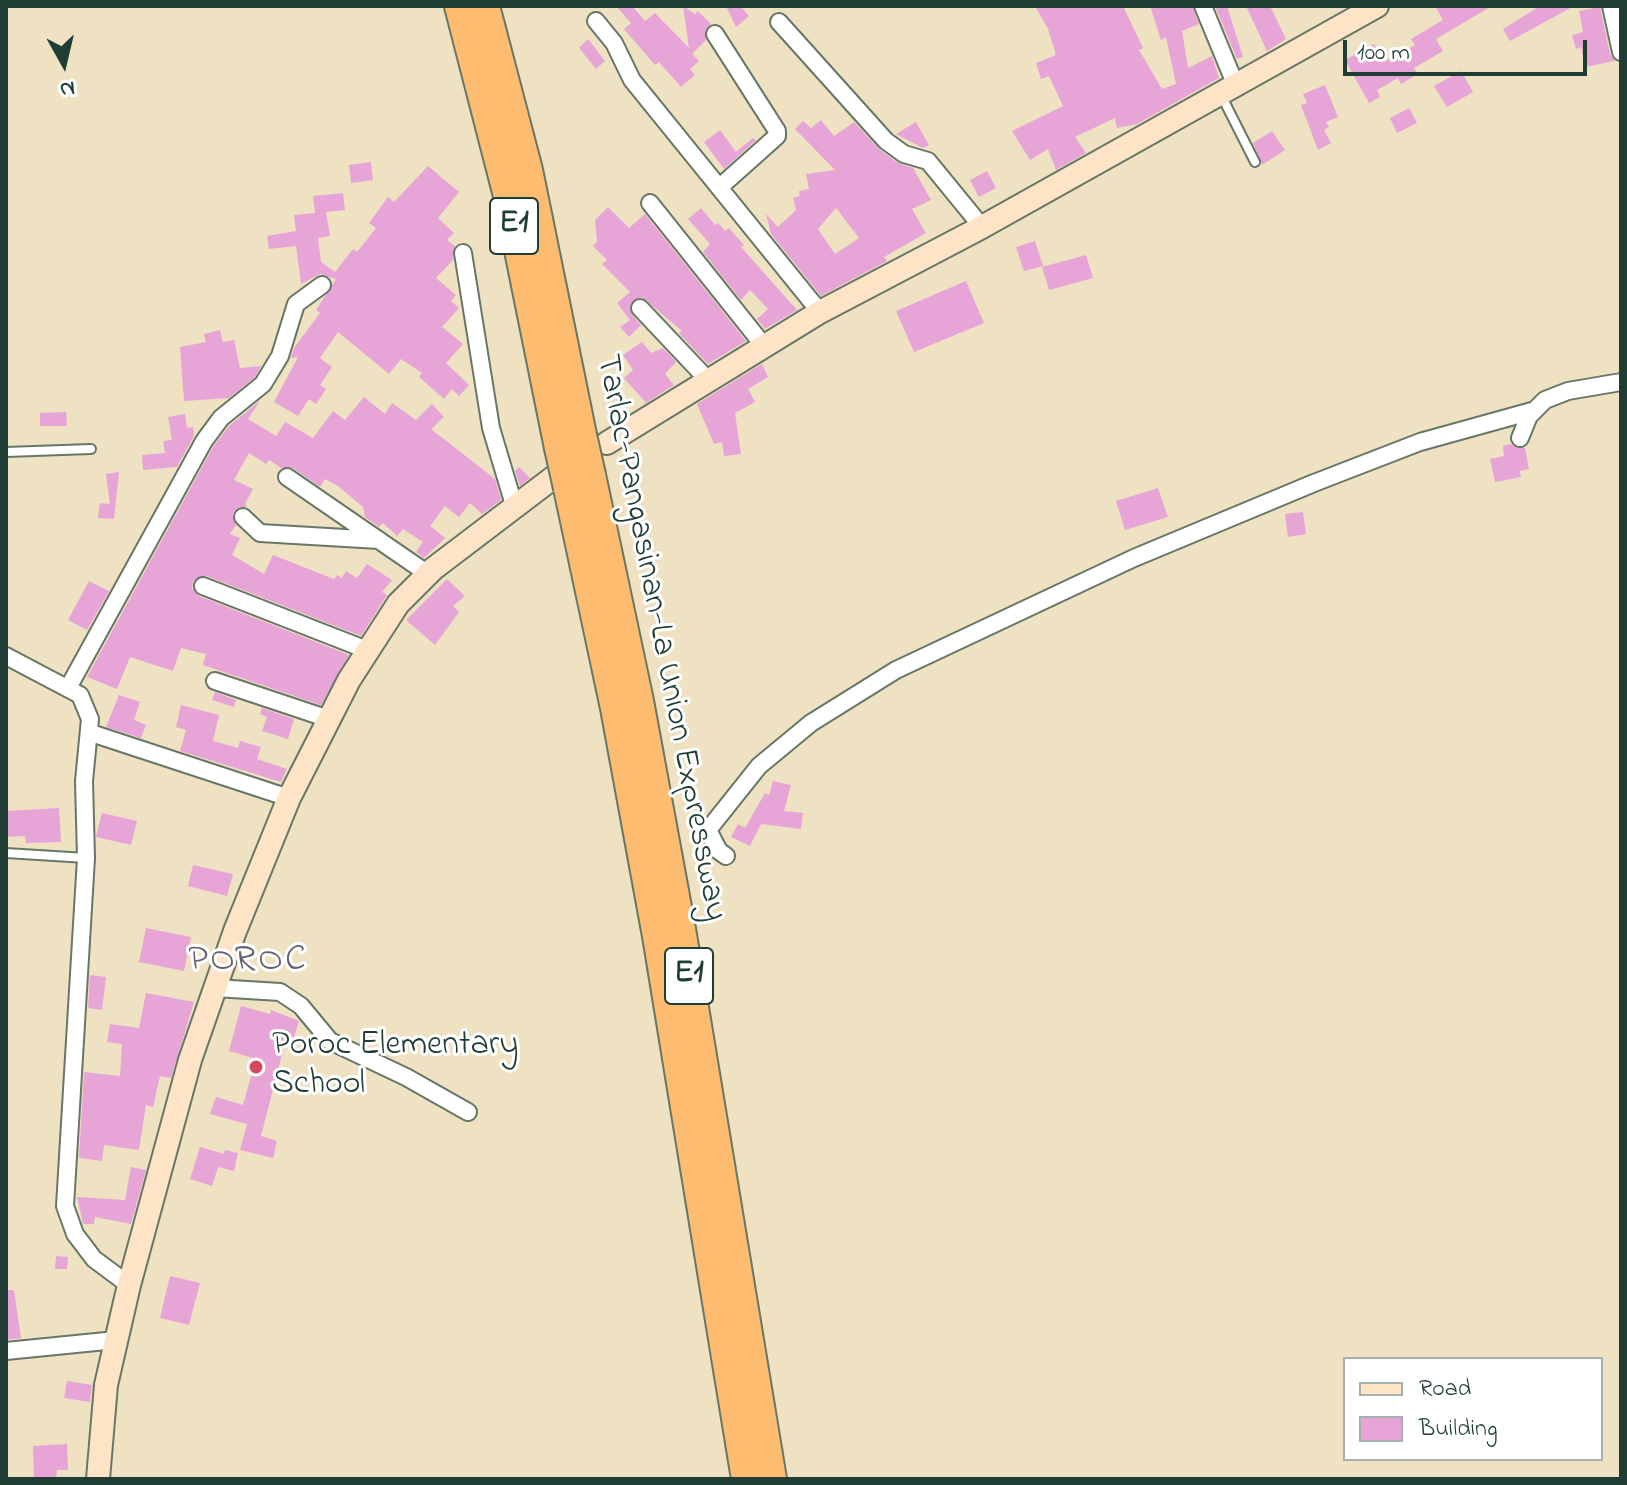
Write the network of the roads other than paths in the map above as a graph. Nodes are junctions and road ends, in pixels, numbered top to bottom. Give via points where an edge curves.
1 (459, 6) edge
2 (485, 6) edge
3 (1203, 6) edge
4 (1377, 6) edge
5 (1611, 6) edge
6 (596, 21) dead end
7 (779, 22) dead end
8 (715, 34) dead end
9 (1621, 52) edge
10 (1228, 90) junction
11 (1255, 162) dead end
12 (721, 186) junction
13 (650, 203) dead end
14 (982, 227) junction
15 (463, 253) dead end
16 (322, 285) dead end
17 (640, 308) dead end
18 (820, 312) junction
19 (764, 346) junction
20 (707, 379) junction
21 (1621, 382) edge
22 (1532, 411) junction
23 (1520, 438) dead end
24 (583, 442) junction
25 (91, 449) dead end
26 (6, 452) edge
27 (287, 477) dead end
28 (571, 480) junction
29 (514, 505) junction
30 (243, 517) dead end
31 (379, 540) junction
32 (428, 574) junction
33 (203, 586) dead end
34 (367, 650) junction
35 (6, 656) edge
36 (215, 681) dead end
37 (68, 688) junction
38 (329, 719) junction
39 (91, 733) junction
40 (289, 798) junction
41 (6, 853) edge
42 (726, 856) dead end
43 (86, 858) junction
44 (215, 988) junction
45 (468, 1112) dead end
46 (129, 1285) junction
47 (116, 1340) junction
48 (6, 1351) edge
49 (98, 1479) edge
50 (746, 1479) edge
51 (772, 1479) edge

1 - 24 highway, Tarlac-Pangasinan-La Union Expressway / E1 via 508,196
2 - 24 highway, Tarlac-Pangasinan-La Union Expressway / E1 via 528,170
3 - 10 street
4 - 10 street
5 - 9 street
6 - 12 street via 632,80
7 - 14 street via 886,141 928,161
8 - 12 street via 777,131
10 - 11 lane
10 - 14 street
12 - 18 street
13 - 19 street
14 - 18 street
15 - 29 street via 491,428
16 - 37 street via 296,304 280,356 263,384 221,418 204,441
17 - 20 street
18 - 19 street
19 - 20 street
20 - 24 street
21 - 22 street via 1568,391
22 - 23 street
22 - 42 street via 1420,442 1314,483 1120,564 896,670 811,723 759,766 708,830
24 - 28 highway, Tarlac-Pangasinan-La Union Expressway / E1, bridge
25 - 26 lane
27 - 31 street
28 - 29 street
28 - 50 highway, Tarlac-Pangasinan-La Union Expressway / E1 via 657,936
28 - 51 highway, Tarlac-Pangasinan-La Union Expressway / E1 via 639,701
29 - 32 street
30 - 31 street via 260,533
31 - 32 street
32 - 34 street via 398,604
33 - 34 street
34 - 38 street
35 - 37 street
36 - 38 street
37 - 39 street via 80,695
38 - 40 street
39 - 40 street
39 - 43 street via 84,781
40 - 44 street
41 - 43 lane
43 - 46 street via 65,1206 75,1234 94,1259
44 - 45 street via 280,992 301,1006 330,1041
44 - 46 street
46 - 47 street
47 - 48 street
47 - 49 street via 106,1385

